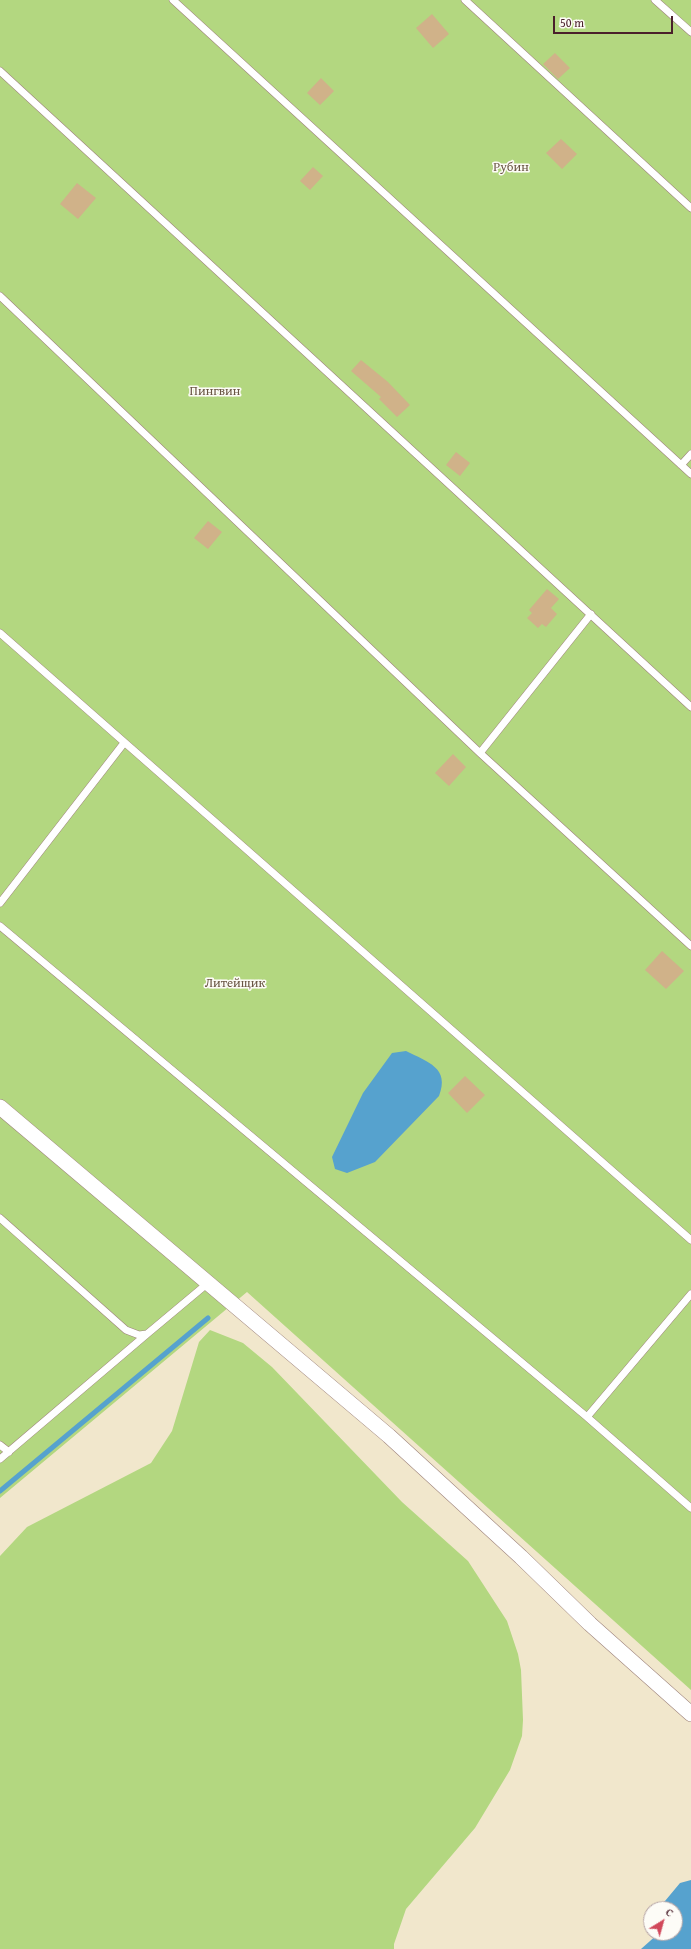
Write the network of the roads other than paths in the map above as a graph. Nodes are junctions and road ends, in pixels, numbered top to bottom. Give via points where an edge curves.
1 (173, 0) edge
2 (465, 0) edge
3 (655, 0) edge
4 (691, 32) edge
5 (0, 71) edge
6 (691, 208) edge
7 (0, 296) edge
8 (691, 454) edge
9 (681, 465) junction
10 (691, 474) edge
11 (591, 614) junction
12 (0, 633) edge
13 (691, 707) edge
14 (124, 743) junction
15 (480, 753) junction
16 (0, 903) edge
17 (0, 926) edge
18 (691, 946) edge
19 (0, 1107) edge
20 (0, 1218) edge
21 (691, 1240) edge
22 (208, 1283) junction
23 (691, 1294) edge
24 (147, 1334) junction
25 (587, 1417) junction
26 (0, 1445) edge
27 (9, 1452) junction
28 (0, 1460) edge
29 (691, 1508) edge
30 (691, 1714) edge

1 - 9 lane
2 - 6 lane
3 - 4 lane
5 - 11 lane
7 - 15 lane
8 - 9 lane
9 - 10 lane
11 - 13 lane
11 - 15 lane
12 - 14 lane
14 - 16 lane
14 - 21 lane
15 - 18 lane
17 - 25 lane
19 - 22 street
20 - 24 lane via 126,1330 139,1335
22 - 24 lane
22 - 30 street via 389,1436 590,1624
23 - 25 lane
24 - 27 lane
25 - 29 lane
26 - 27 lane
27 - 28 lane

